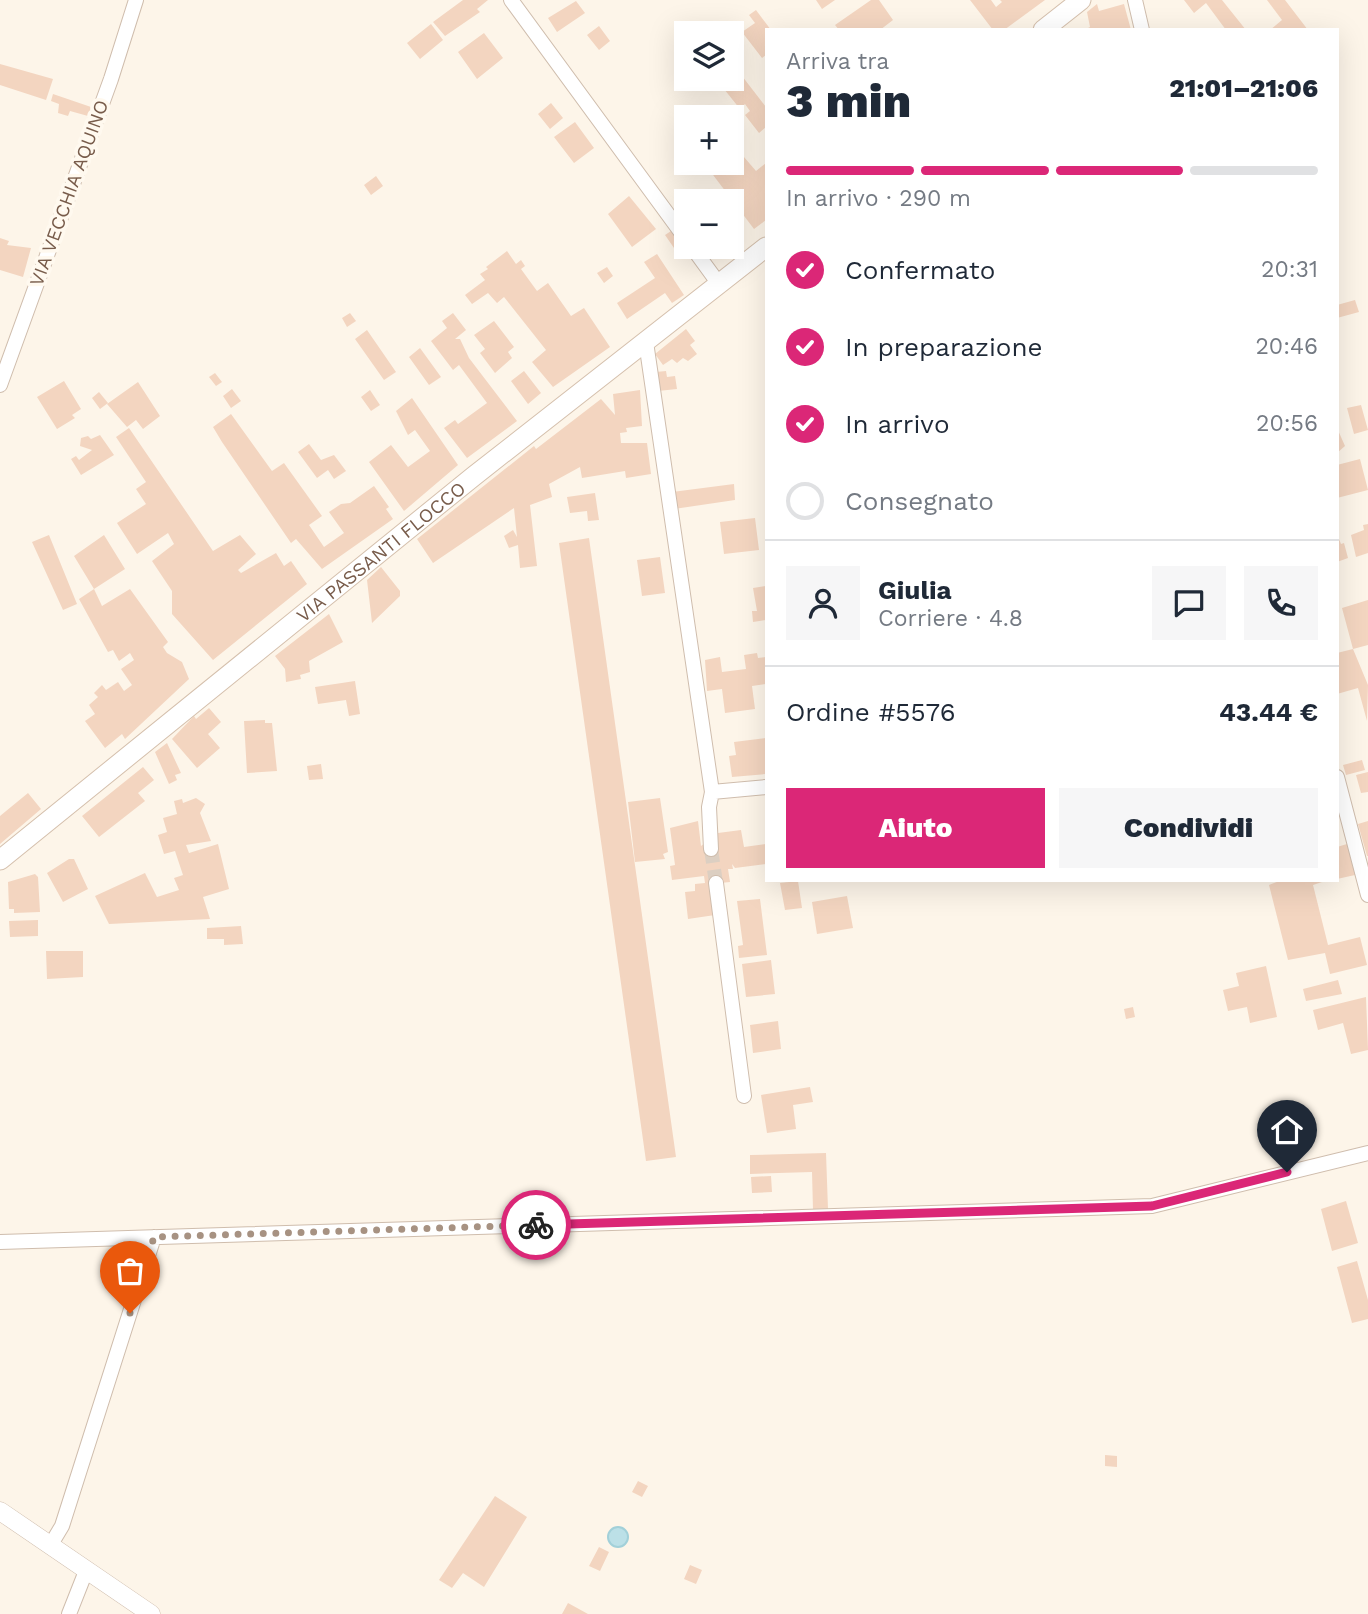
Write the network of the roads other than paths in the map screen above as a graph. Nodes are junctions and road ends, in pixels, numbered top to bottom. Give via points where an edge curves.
1 (136, 0) edge
2 (511, 0) edge
3 (1081, 0) edge
4 (1135, 0) edge
5 (1046, 28) edge
6 (1142, 28) edge
7 (674, 223) edge
8 (765, 248) edge
9 (701, 259) edge
10 (719, 284) junction
11 (646, 342) junction
12 (0, 385) edge
13 (1339, 785) edge
14 (765, 787) edge
15 (712, 792) junction
16 (711, 849) tunnel mouth
17 (0, 860) edge
18 (716, 883) tunnel mouth
19 (1368, 895) edge
20 (744, 1096) dead end
21 (1368, 1153) edge
22 (154, 1237) junction
23 (0, 1242) edge
24 (0, 1511) edge
25 (50, 1546) junction
26 (86, 1572) junction
27 (69, 1614) edge
28 (151, 1614) edge

1 - 12 street, VIA VECCHIA AQUINO
2 - 7 street
3 - 5 main road
4 - 6 street
8 - 10 main road, VIA PASSANTI FLOCCO
9 - 10 street
10 - 11 main road, VIA PASSANTI FLOCCO
11 - 15 street
11 - 17 main road, VIA PASSANTI FLOCCO
13 - 19 street
14 - 15 street
15 - 16 street
18 - 20 street
21 - 22 street via 1152,1206
22 - 23 street
22 - 25 street via 62,1526
24 - 25 street
25 - 26 street
26 - 27 street
26 - 28 street

